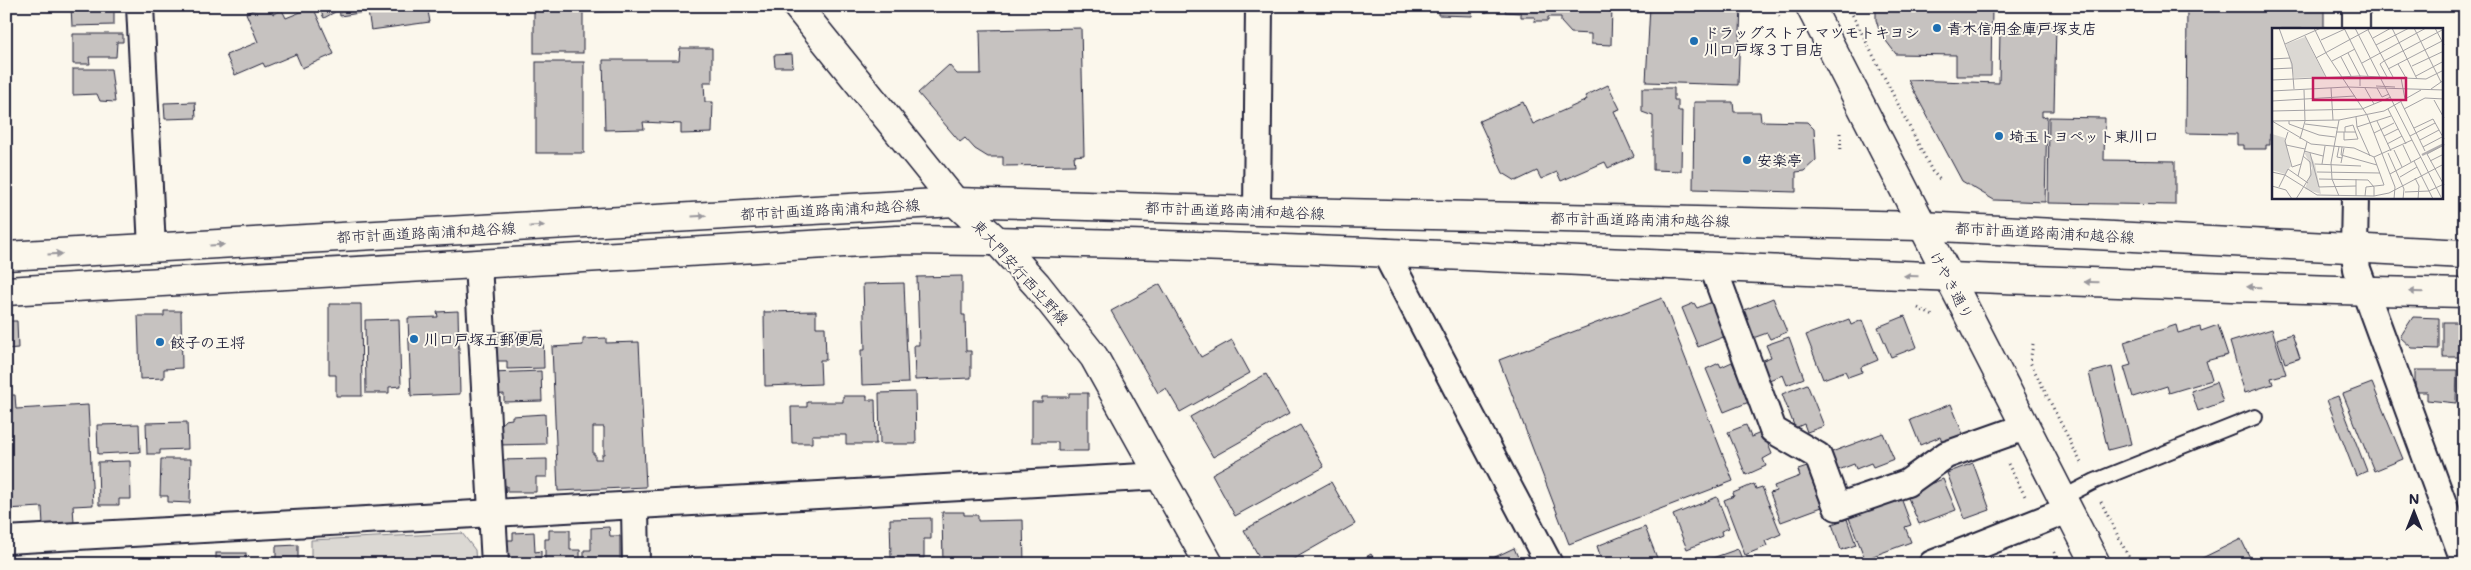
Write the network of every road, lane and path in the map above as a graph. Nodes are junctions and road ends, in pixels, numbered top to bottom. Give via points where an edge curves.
1 (140, 6) edge
2 (797, 6) edge
3 (1259, 6) edge
4 (1810, 6) edge
5 (1848, 6) edge
6 (2356, 6) edge
7 (2356, 28) edge
8 (1942, 182) dead end
9 (2355, 199) edge
10 (955, 202) junction
11 (1257, 211) junction
12 (1921, 226) junction
13 (997, 241) junction
14 (152, 248) junction
15 (2354, 248) junction
16 (1385, 252) junction
17 (2465, 254) edge
18 (6, 256) edge
19 (478, 264) junction
20 (1713, 267) junction
21 (1948, 277) junction
22 (6, 291) edge
23 (2367, 291) junction
24 (2465, 293) edge
25 (1918, 308) dead end
26 (1935, 317) dead end
27 (2033, 344) dead end
28 (2255, 417) dead end
29 (2025, 427) junction
30 (1161, 476) junction
31 (2092, 483) junction
32 (2065, 504) junction
33 (634, 507) junction
34 (491, 514) junction
35 (6, 540) edge
36 (2458, 557) edge
37 (495, 564) edge
38 (636, 564) edge
39 (1209, 564) edge
40 (1549, 564) edge
41 (1932, 564) edge
42 (2096, 564) edge
43 (2132, 564) edge

1 - 14 street
2 - 10 street, 東大門安行西立野線
3 - 11 street
4 - 12 street, けやき通り
5 - 8 path via 1932,171
6 - 7 street
9 - 15 street
10 - 11 street, 都市計画道路南浦和越谷線
10 - 13 street, 東大門安行西立野線
14 -> 10 street, 都市計画道路南浦和越谷線
11 - 12 street, 都市計画道路南浦和越谷線
12 - 15 street, 都市計画道路南浦和越谷線
12 - 21 street, けやき通り
13 - 16 street
13 - 19 street via 897,240
13 - 30 street, 東大門安行西立野線 via 1094,357
18 -> 14 street, 都市計画道路南浦和越谷線
15 - 17 street, 都市計画道路南浦和越谷線
15 - 23 street via 2357,269
16 - 20 street
16 - 40 street
19 - 22 street
19 - 34 street
21 -> 20 street
20 - 29 street via 1773,430 1818,456 1837,507 1907,483 1946,455
23 -> 21 street
21 - 29 street, けやき通り
24 -> 23 street
23 - 36 street
25 - 26 path
27 - 31 path via 2030,362
28 - 31 lane
29 - 32 street, けやき通り
30 - 33 street
30 - 39 street, 東大門安行西立野線
31 - 32 lane
31 - 43 path
32 - 41 street
32 - 42 street, けやき通り
33 - 34 street
33 - 38 street
34 - 35 street
34 - 37 street

